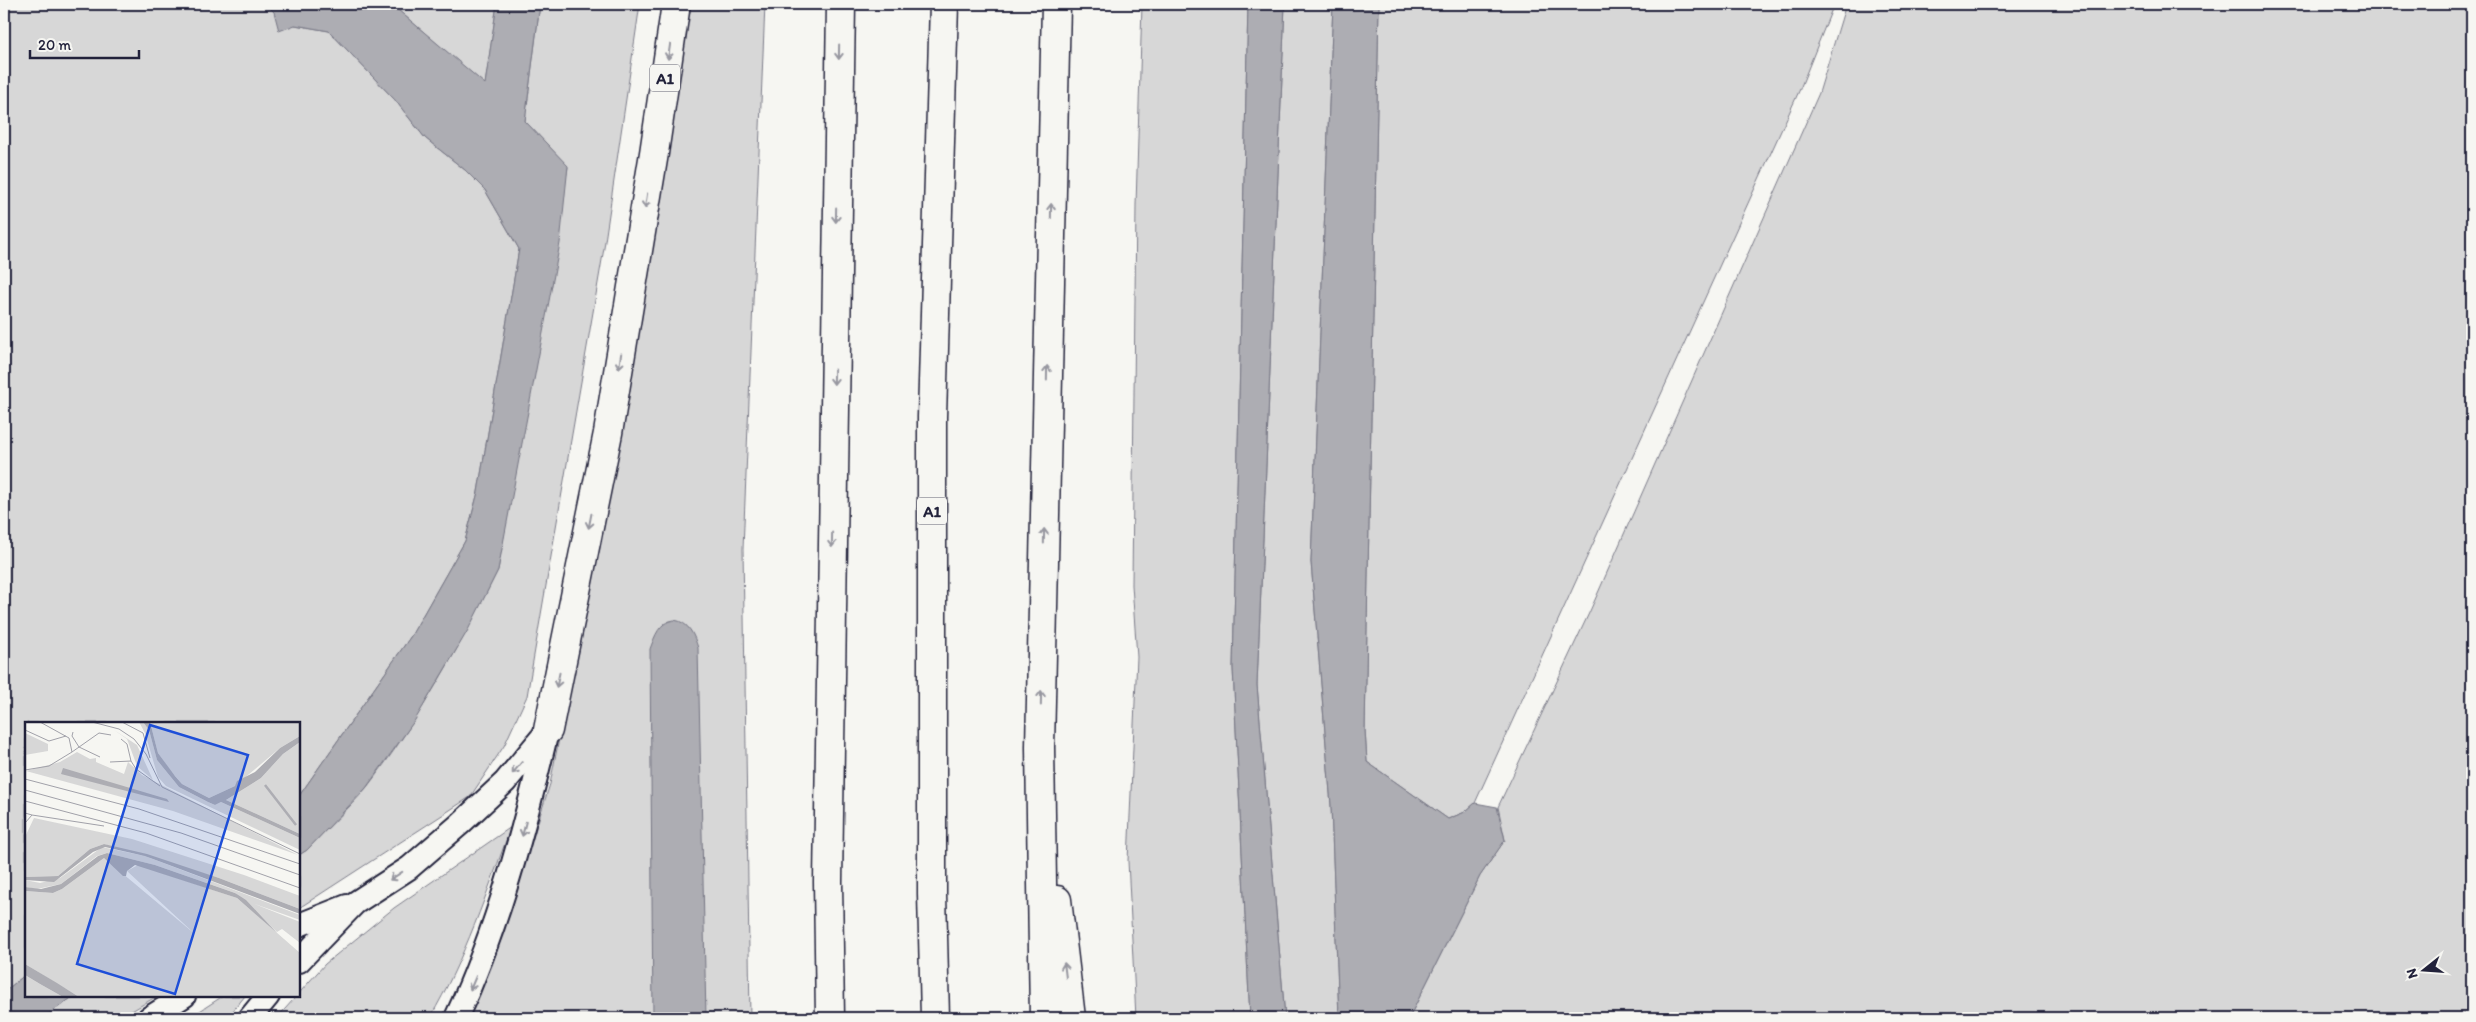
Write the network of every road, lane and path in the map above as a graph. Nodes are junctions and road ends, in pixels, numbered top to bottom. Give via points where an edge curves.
1 (676, 4) edge
2 (841, 4) edge
3 (944, 4) edge
4 (1056, 4) edge
5 (548, 730) junction
6 (1040, 747) junction
7 (355, 903) junction
8 (300, 925) edge
9 (300, 960) edge
10 (182, 997) edge
11 (267, 997) edge
12 (149, 1018) edge
13 (250, 1018) edge
14 (456, 1018) edge
15 (830, 1018) edge
16 (935, 1018) edge
17 (1044, 1018) edge
18 (1071, 1018) edge

1 -> 5 highway, A1 via 608,432
2 -> 15 highway via 828,882
3 - 16 highway, A1 via 932,417
6 -> 4 highway
5 -> 7 lane, A1 via 505,782 460,824 409,868
5 -> 14 lane, A1 via 519,850 474,980
6 - 17 highway
18 -> 6 highway
7 - 8 lane, A1
7 - 9 lane, A1
10 - 12 lane
11 - 13 lane

